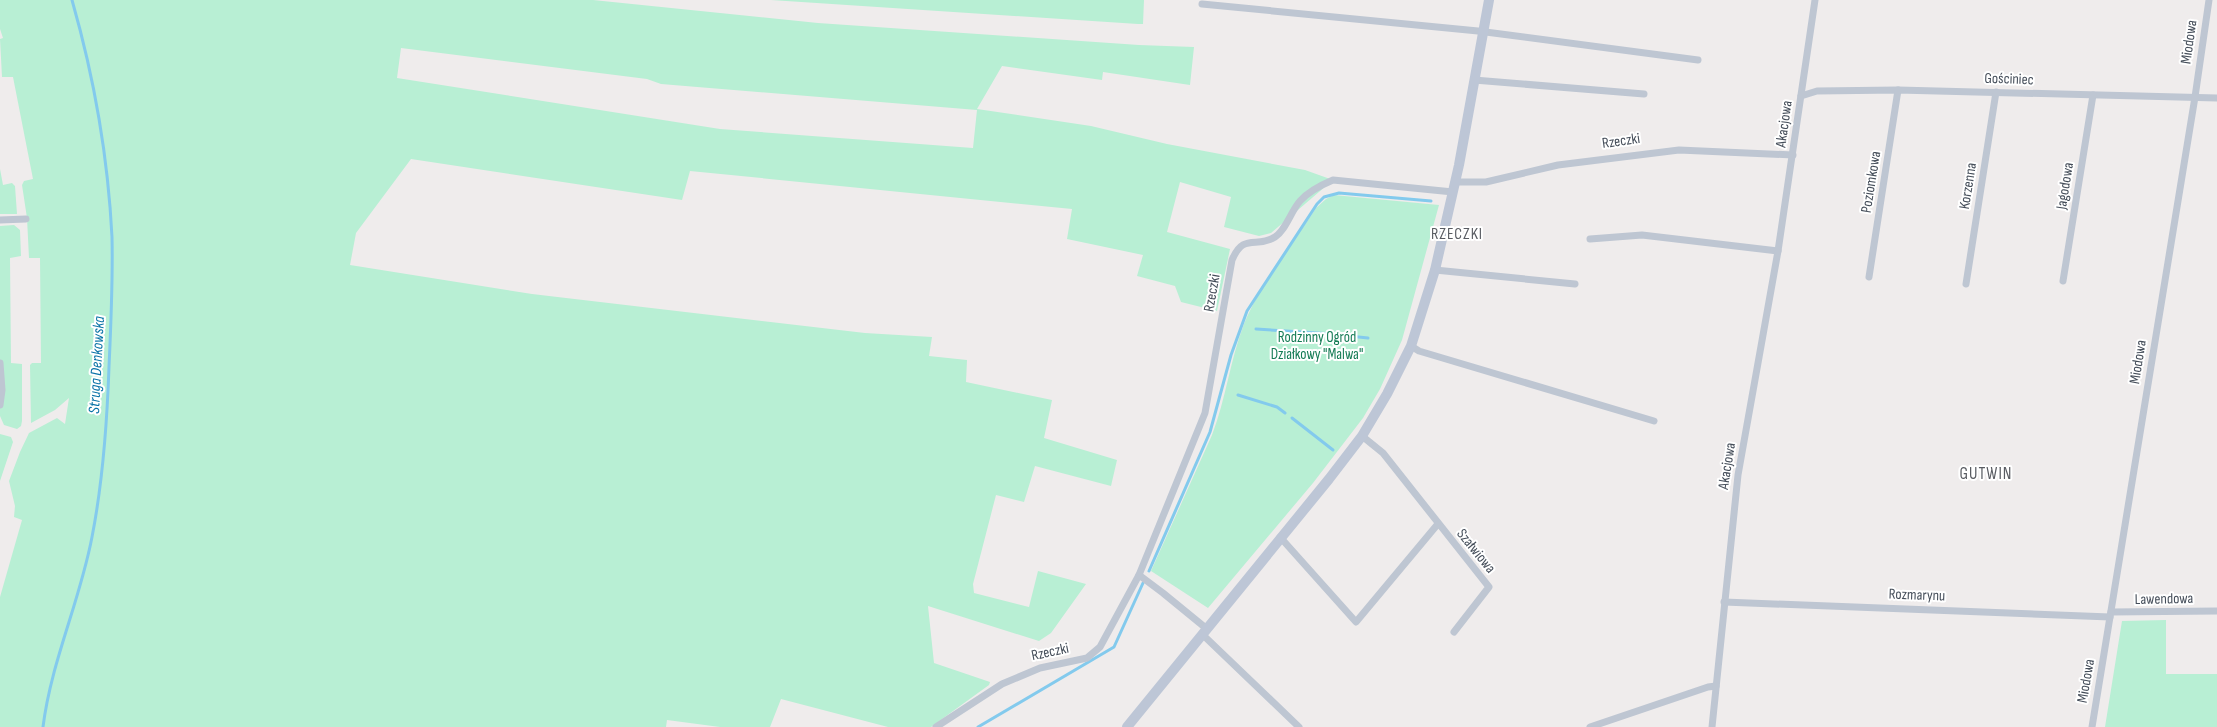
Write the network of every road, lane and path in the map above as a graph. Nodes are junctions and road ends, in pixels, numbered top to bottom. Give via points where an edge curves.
1 (1489, 0) edge
2 (1815, 0) edge
3 (2209, 0) edge
4 (1202, 4) dead end
5 (1483, 32) junction
6 (1698, 60) dead end
7 (1474, 80) junction
8 (1898, 90) junction
9 (1996, 92) junction
10 (1644, 94) dead end
11 (2093, 95) junction
12 (1801, 96) junction
13 (2194, 97) junction
14 (2217, 98) edge
15 (1793, 155) junction
16 (1454, 186) junction
17 (0, 220) edge
18 (26, 220) dead end
19 (1590, 239) dead end
20 (1778, 251) junction
21 (1435, 270) junction
22 (1869, 277) dead end
23 (2063, 281) dead end
24 (1575, 284) dead end
25 (1966, 284) dead end
26 (1411, 346) junction
27 (0, 363) edge
28 (0, 405) edge
29 (1654, 421) dead end
30 (1362, 436) junction
31 (1438, 524) junction
32 (1280, 537) junction
33 (1139, 575) junction
34 (1724, 602) junction
35 (2217, 611) edge
36 (2111, 614) junction
37 (1205, 632) junction
38 (1454, 632) dead end
39 (1716, 686) junction
40 (936, 727) edge
41 (1127, 727) edge
42 (1299, 727) edge
43 (1590, 727) edge
44 (1712, 727) edge
45 (2092, 727) edge

1 - 5 main road
2 - 12 street, Akacjowa
3 - 13 street, Miodowa
4 - 5 street
5 - 6 street
5 - 7 main road
7 - 10 street
7 - 16 main road
8 - 9 street, Gościniec
8 - 12 street, Gościniec via 1817,91
8 - 22 street, Poziomkowa
9 - 11 street, Gościniec
9 - 25 street, Korzenna
11 - 13 street, Gościniec
11 - 23 street, Jagodowa
12 - 15 street, Akacjowa
13 - 14 street, Gościniec
13 - 36 street, Miodowa
15 - 16 street, Rzeczki via 1679,150 1558,165 1486,182
15 - 20 street, Akacjowa
16 - 21 main road
16 - 33 street, Rzeczki via 1333,180 1315,188 1300,202 1276,237 1247,242 1237,250 1232,260 1205,413
17 - 18 street
19 - 20 street via 1642,235
20 - 34 street, Akacjowa via 1738,475
21 - 24 street
21 - 26 main road
26 - 29 street via 1419,351
26 - 30 main road
27 - 28 street
30 - 31 street, Szałwiowa via 1383,453
30 - 32 main road
31 - 32 street, Szałwiowa via 1356,622
31 - 38 street, Szałwiowa via 1489,588
32 - 37 main road
33 - 37 street via 1163,593
33 - 40 street, Rzeczki via 1108,634 1094,653 1078,661 1040,668 1020,675 987,693
34 - 36 street, Rozmarynu
34 - 39 street, Akacjowa
35 - 36 street, Lawendowa
36 - 45 street, Miodowa
37 - 41 main road
37 - 42 street
39 - 43 street
39 - 44 street, Akacjowa

